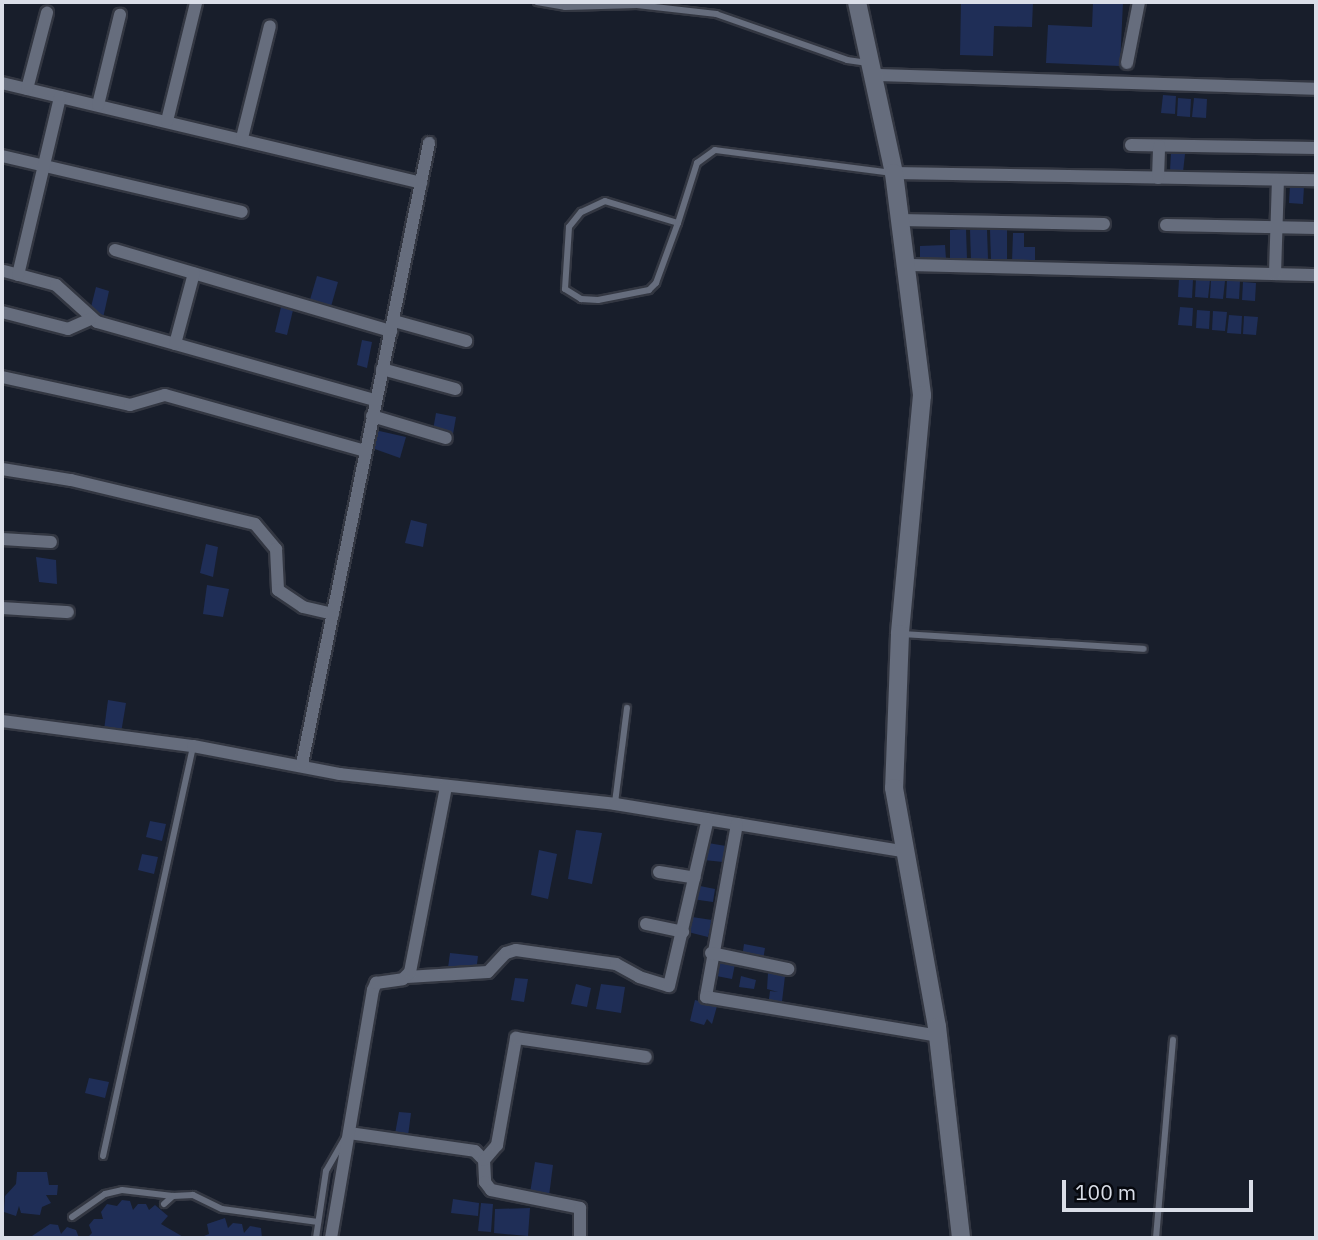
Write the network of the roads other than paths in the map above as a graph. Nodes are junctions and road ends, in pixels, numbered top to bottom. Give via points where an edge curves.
1 (537, 2) edge
2 (857, 2) edge
3 (1139, 2) edge
4 (196, 3) edge
5 (47, 13) dead end
6 (120, 15) dead end
7 (270, 26) dead end
8 (1127, 63) dead end
9 (875, 69) junction
10 (2, 83) edge
11 (27, 89) junction
12 (1316, 89) edge
13 (60, 97) junction
14 (98, 105) junction
15 (167, 121) junction
16 (242, 138) junction
17 (429, 143) dead end
18 (1131, 145) dead end
19 (1160, 146) junction
20 (1316, 148) edge
21 (2, 156) edge
22 (44, 166) junction
23 (894, 173) junction
24 (1158, 178) junction
25 (1278, 180) junction
26 (1316, 180) edge
27 (421, 183) junction
28 (242, 212) dead end
29 (900, 220) junction
30 (678, 223) junction
31 (1104, 224) dead end
32 (1166, 225) dead end
33 (1276, 227) junction
34 (1316, 228) edge
35 (115, 250) dead end
36 (906, 265) junction
37 (5, 271) dead end
38 (194, 273) junction
39 (1275, 274) junction
40 (18, 275) junction
41 (1316, 275) edge
42 (2, 312) edge
43 (90, 320) junction
44 (392, 326) junction
45 (466, 341) dead end
46 (175, 344) junction
47 (382, 369) junction
48 (2, 377) edge
49 (455, 389) dead end
50 (375, 400) junction
51 (372, 416) junction
52 (446, 438) dead end
53 (365, 451) junction
54 (2, 469) edge
55 (2, 540) edge
56 (51, 541) dead end
57 (2, 608) edge
58 (68, 611) dead end
59 (332, 614) junction
60 (900, 634) junction
61 (1144, 649) dead end
62 (627, 708) dead end
63 (2, 721) edge
64 (193, 746) junction
65 (302, 764) junction
66 (446, 786) junction
67 (615, 804) junction
68 (708, 819) junction
69 (737, 824) junction
70 (907, 852) junction
71 (659, 872) dead end
72 (695, 878) junction
73 (646, 924) dead end
74 (683, 932) junction
75 (711, 953) junction
76 (788, 968) dead end
77 (407, 977) junction
78 (938, 1036) junction
79 (1174, 1040) dead end
80 (646, 1058) dead end
81 (348, 1133) junction
82 (103, 1156) dead end
83 (484, 1160) junction
84 (173, 1196) junction
85 (164, 1205) dead end
86 (72, 1217) dead end
87 (318, 1222) junction
88 (316, 1238) edge
89 (331, 1238) edge
90 (580, 1238) edge
91 (961, 1238) edge
92 (1156, 1238) edge

1 - 9 lane via 716,13
2 - 9 street
3 - 8 street
4 - 15 street
5 - 11 street
6 - 14 street
7 - 16 street
9 - 12 street
9 - 23 street
10 - 11 street
11 - 13 street
13 - 14 street
13 - 22 street
14 - 15 street
15 - 16 street
16 - 27 street
17 - 27 street
18 - 19 street
19 - 20 street
19 - 24 street
21 - 22 street
22 - 28 street
22 - 40 street
23 - 24 street
23 - 29 street
23 - 30 lane via 715,150 697,163
24 - 25 street
25 - 26 street
25 - 33 street
27 - 44 street
29 - 31 street
29 - 36 street
30 - 30 lane via 605,201 582,212 569,227 565,289 581,299 598,300 649,290 656,283
32 - 33 street
33 - 34 street
33 - 39 street
35 - 38 street
36 - 39 street
36 - 60 street via 922,395
37 - 40 street
38 - 44 street
38 - 46 street
39 - 41 street
40 - 43 street via 56,285
42 - 43 street via 68,329
43 - 46 street
44 - 45 street
44 - 47 street
46 - 50 street
47 - 49 street
47 - 50 street
48 - 53 street via 130,405 164,395
50 - 51 street
51 - 52 street
51 - 53 street
53 - 59 street
54 - 59 street via 71,480 255,524 276,548 278,590 303,607
55 - 56 street
57 - 58 street
59 - 65 street
60 - 61 lane
60 - 70 street via 894,788
62 - 67 lane
63 - 64 street
64 - 65 street
64 - 82 lane
65 - 66 street via 340,774
66 - 67 street
66 - 77 street
67 - 68 street
68 - 69 street
68 - 72 street
69 - 70 street
69 - 75 street
70 - 78 street
71 - 72 street
72 - 74 street
73 - 74 street
74 - 77 street via 669,986 616,964 516,950 506,953 488,972
75 - 76 street
75 - 78 street via 705,994 711,999
77 - 81 street via 376,983 373,990
78 - 91 street
79 - 92 lane
80 - 83 street via 516,1038 497,1145
81 - 83 street via 475,1151
81 - 87 lane via 326,1171
81 - 89 street
83 - 90 street via 485,1182 491,1190 580,1208
84 - 85 lane
84 - 86 lane via 122,1190 105,1194
84 - 87 lane via 193,1195 222,1209
87 - 88 lane

